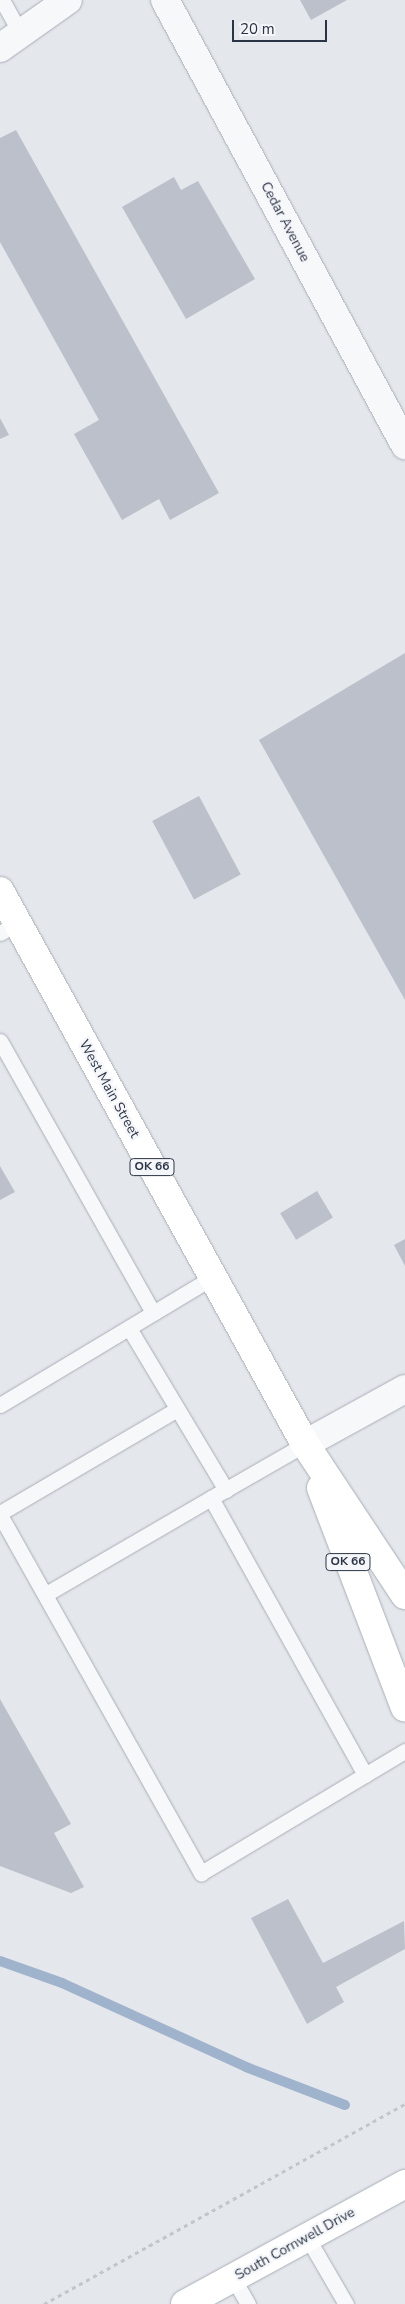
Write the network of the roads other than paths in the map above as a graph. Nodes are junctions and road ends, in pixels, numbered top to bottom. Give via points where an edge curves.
1 (2, 0) edge
2 (68, 0) edge
3 (165, 0) edge
4 (10, 41) edge
5 (405, 444) edge
6 (0, 891) edge
7 (9, 928) edge
8 (0, 1041) edge
9 (213, 1277) junction
10 (153, 1314) junction
11 (129, 1328) junction
12 (405, 1389) edge
13 (0, 1405) edge
14 (177, 1409) junction
15 (304, 1444) junction
16 (226, 1490) junction
17 (211, 1498) junction
18 (0, 1514) edge
19 (46, 1594) junction
20 (405, 1595) edge
21 (405, 1708) edge
22 (405, 1751) edge
23 (365, 1775) junction
24 (404, 2188) edge
25 (307, 2237) junction
26 (233, 2278) junction
27 (185, 2304) edge
28 (248, 2304) edge
29 (346, 2304) edge

1 - 4 lane
2 - 4 street
3 - 5 street, Cedar Avenue
6 - 7 main road, West Main Street / OK 66
7 - 9 main road, West Main Street / OK 66
8 - 10 lane
9 - 10 lane
9 - 15 main road, West Main Street / OK 66
10 - 11 lane
11 - 13 lane
11 - 14 lane
12 - 15 street
14 - 16 lane
14 - 18 lane
15 - 16 lane
15 - 20 main road, West Main Street / OK 66
15 - 21 main road, West Main Street / OK 66
16 - 17 lane
17 - 19 lane
17 - 23 lane
18 - 19 lane
19 - 23 lane via 201,1873
22 - 23 lane
24 - 25 main road, South Cornwell Drive
25 - 26 main road, South Cornwell Drive
25 - 29 lane
26 - 27 main road, South Cornwell Drive
26 - 28 lane

